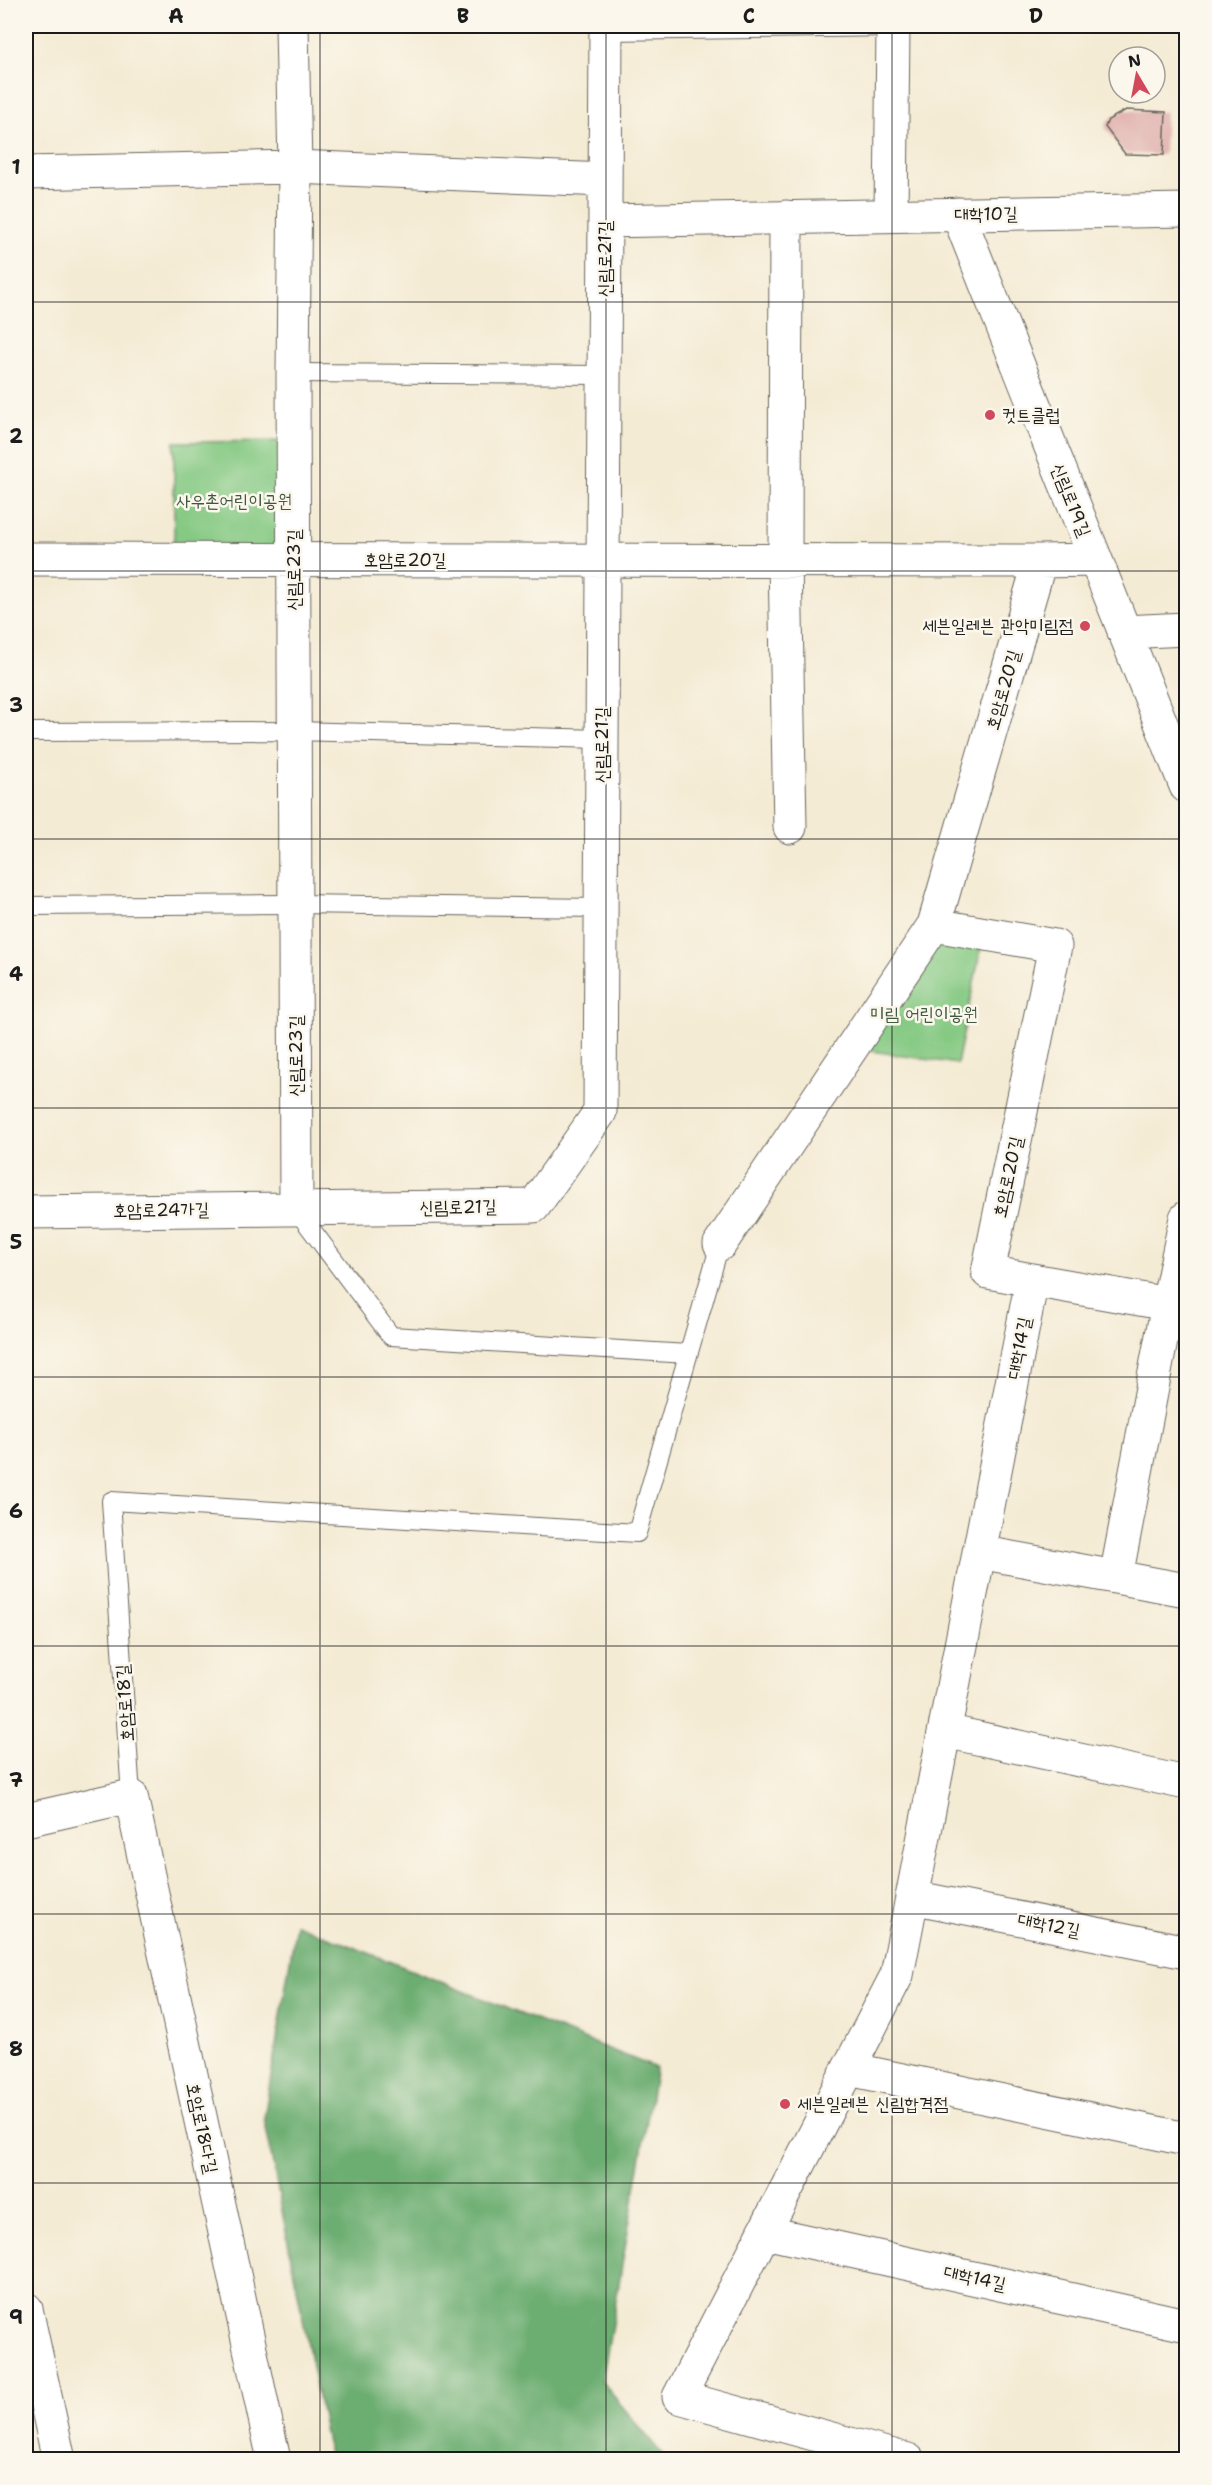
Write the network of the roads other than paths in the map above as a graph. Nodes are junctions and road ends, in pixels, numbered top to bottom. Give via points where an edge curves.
1 (292, 26) edge
2 (893, 26) edge
3 (606, 28) edge
4 (295, 167) junction
5 (26, 173) edge
6 (605, 180) junction
7 (1186, 210) edge
8 (958, 214) junction
9 (891, 215) junction
10 (786, 217) junction
11 (605, 221) junction
12 (293, 373) junction
13 (604, 375) junction
14 (26, 559) edge
15 (294, 559) junction
16 (603, 560) junction
17 (1095, 560) junction
18 (785, 561) junction
19 (1040, 561) junction
20 (1186, 629) edge
21 (1124, 632) junction
22 (294, 731) junction
23 (26, 732) edge
24 (602, 739) junction
25 (1186, 786) edge
26 (790, 827) dead end
27 (295, 904) junction
28 (26, 906) edge
29 (601, 908) junction
30 (934, 925) junction
31 (296, 1209) junction
32 (26, 1212) edge
33 (1186, 1218) edge
34 (720, 1244) joint
35 (1032, 1280) junction
36 (1168, 1304) junction
37 (688, 1354) junction
38 (979, 1552) junction
39 (1116, 1577) junction
40 (1186, 1590) edge
41 (945, 1731) junction
42 (1186, 1783) edge
43 (131, 1796) junction
44 (26, 1820) edge
45 (912, 1897) junction
46 (1186, 1952) edge
47 (849, 2069) junction
48 (1186, 2139) edge
49 (764, 2232) junction
50 (26, 2309) edge
51 (1186, 2325) edge
52 (59, 2460) edge
53 (273, 2460) edge
54 (908, 2460) edge

1 - 4 street, 신림로23길
2 - 3 lane
2 - 9 street
3 - 6 street, 신림로21길
4 - 5 street
4 - 6 street
4 - 12 street, 신림로23길
6 - 11 street, 신림로21길
7 - 8 street, 대학10길
8 - 9 street, 대학10길
8 - 17 street, 신림로19길
9 - 10 street, 대학10길
10 - 11 street, 대학10길
10 - 18 street
11 - 13 street, 신림로21길
12 - 13 lane
12 - 15 street, 신림로23길
13 - 16 street, 신림로21길
14 - 15 street, 호암로20길
15 - 16 street, 호암로20길
15 - 22 street, 신림로23길
16 - 18 street, 호암로20길
16 - 24 street, 신림로21길
17 - 19 street
17 - 21 street, 신림로19길
18 - 19 street, 호암로20길
18 - 26 street
19 - 30 street, 호암로20길
20 - 21 street
21 - 25 street, 신림로19길
22 - 23 lane
22 - 24 lane
22 - 27 street, 신림로23길
24 - 29 street, 신림로21길
27 - 28 lane
27 - 29 lane
27 - 31 street, 신림로23길
29 - 31 street, 신림로21길 via 600,1112 534,1206
30 - 34 street, 호암로20길
30 - 35 street, 호암로20길 via 1055,946 988,1272
31 - 32 street, 호암로24가길
31 - 37 lane via 391,1336
33 - 36 street
34 - 37 lane
35 - 36 street
35 - 38 street, 대학14길
36 - 39 street
37 - 43 lane, 호암로18길 via 637,1533 111,1501
38 - 39 street
38 - 41 street, 대학14길
39 - 40 street
41 - 42 street
41 - 45 street, 대학14길
43 - 44 street
43 - 53 street, 호암로18다길
45 - 46 street, 대학12길
45 - 47 street, 대학14길 via 897,1975
47 - 48 street
47 - 49 street, 대학14길
49 - 51 street, 대학14길
49 - 54 street, 대학14길 via 679,2397
50 - 52 street

